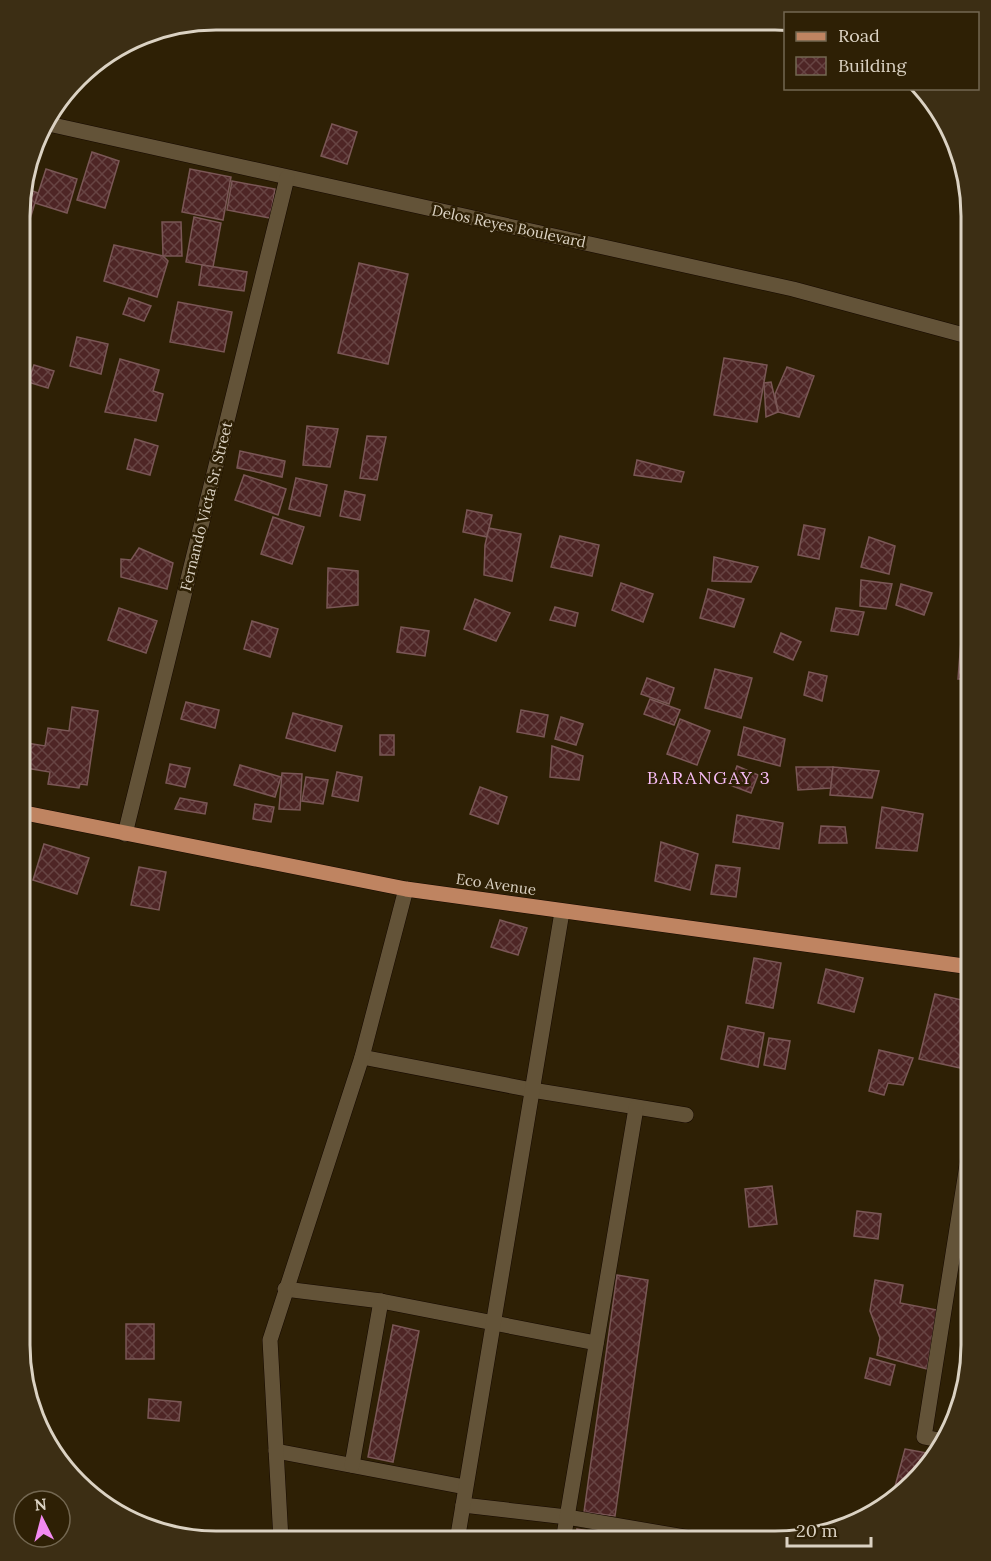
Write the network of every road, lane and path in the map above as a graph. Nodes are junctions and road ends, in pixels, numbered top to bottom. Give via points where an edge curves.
1 (54, 125) edge
2 (287, 178) junction
3 (961, 334) edge
4 (30, 814) edge
5 (125, 834) junction
6 (406, 889) junction
7 (562, 912) junction
8 (961, 966) edge
9 (362, 1057) junction
10 (532, 1090) junction
11 (636, 1108) junction
12 (686, 1115) dead end
13 (961, 1203) edge
14 (285, 1289) junction
15 (381, 1301) junction
16 (493, 1323) junction
17 (596, 1343) junction
18 (935, 1439) edge
19 (276, 1450) junction
20 (352, 1465) junction
21 (465, 1487) junction
22 (463, 1504) junction
23 (567, 1517) junction
24 (280, 1531) edge
25 (459, 1531) edge
26 (564, 1531) edge
27 (633, 1531) edge

1 - 2 street, Delos Reyes Boulevard
2 - 3 street, Delos Reyes Boulevard via 793,289
2 - 5 street, Fernando Victa Sr. Street
4 - 5 main road, Eco Avenue
5 - 6 main road, Eco Avenue
6 - 7 main road, Eco Avenue
6 - 9 street
7 - 8 main road, Eco Avenue
7 - 10 street
9 - 10 street
9 - 14 street
10 - 11 street
10 - 16 street
11 - 12 street
11 - 17 street
13 - 18 street via 924,1437
14 - 15 street
14 - 19 street via 270,1340
15 - 16 street
15 - 20 street
16 - 17 street
16 - 21 street
17 - 23 street
19 - 20 street
19 - 24 street
20 - 21 street
21 - 22 street
22 - 23 street
22 - 25 street
23 - 26 street
23 - 27 street

